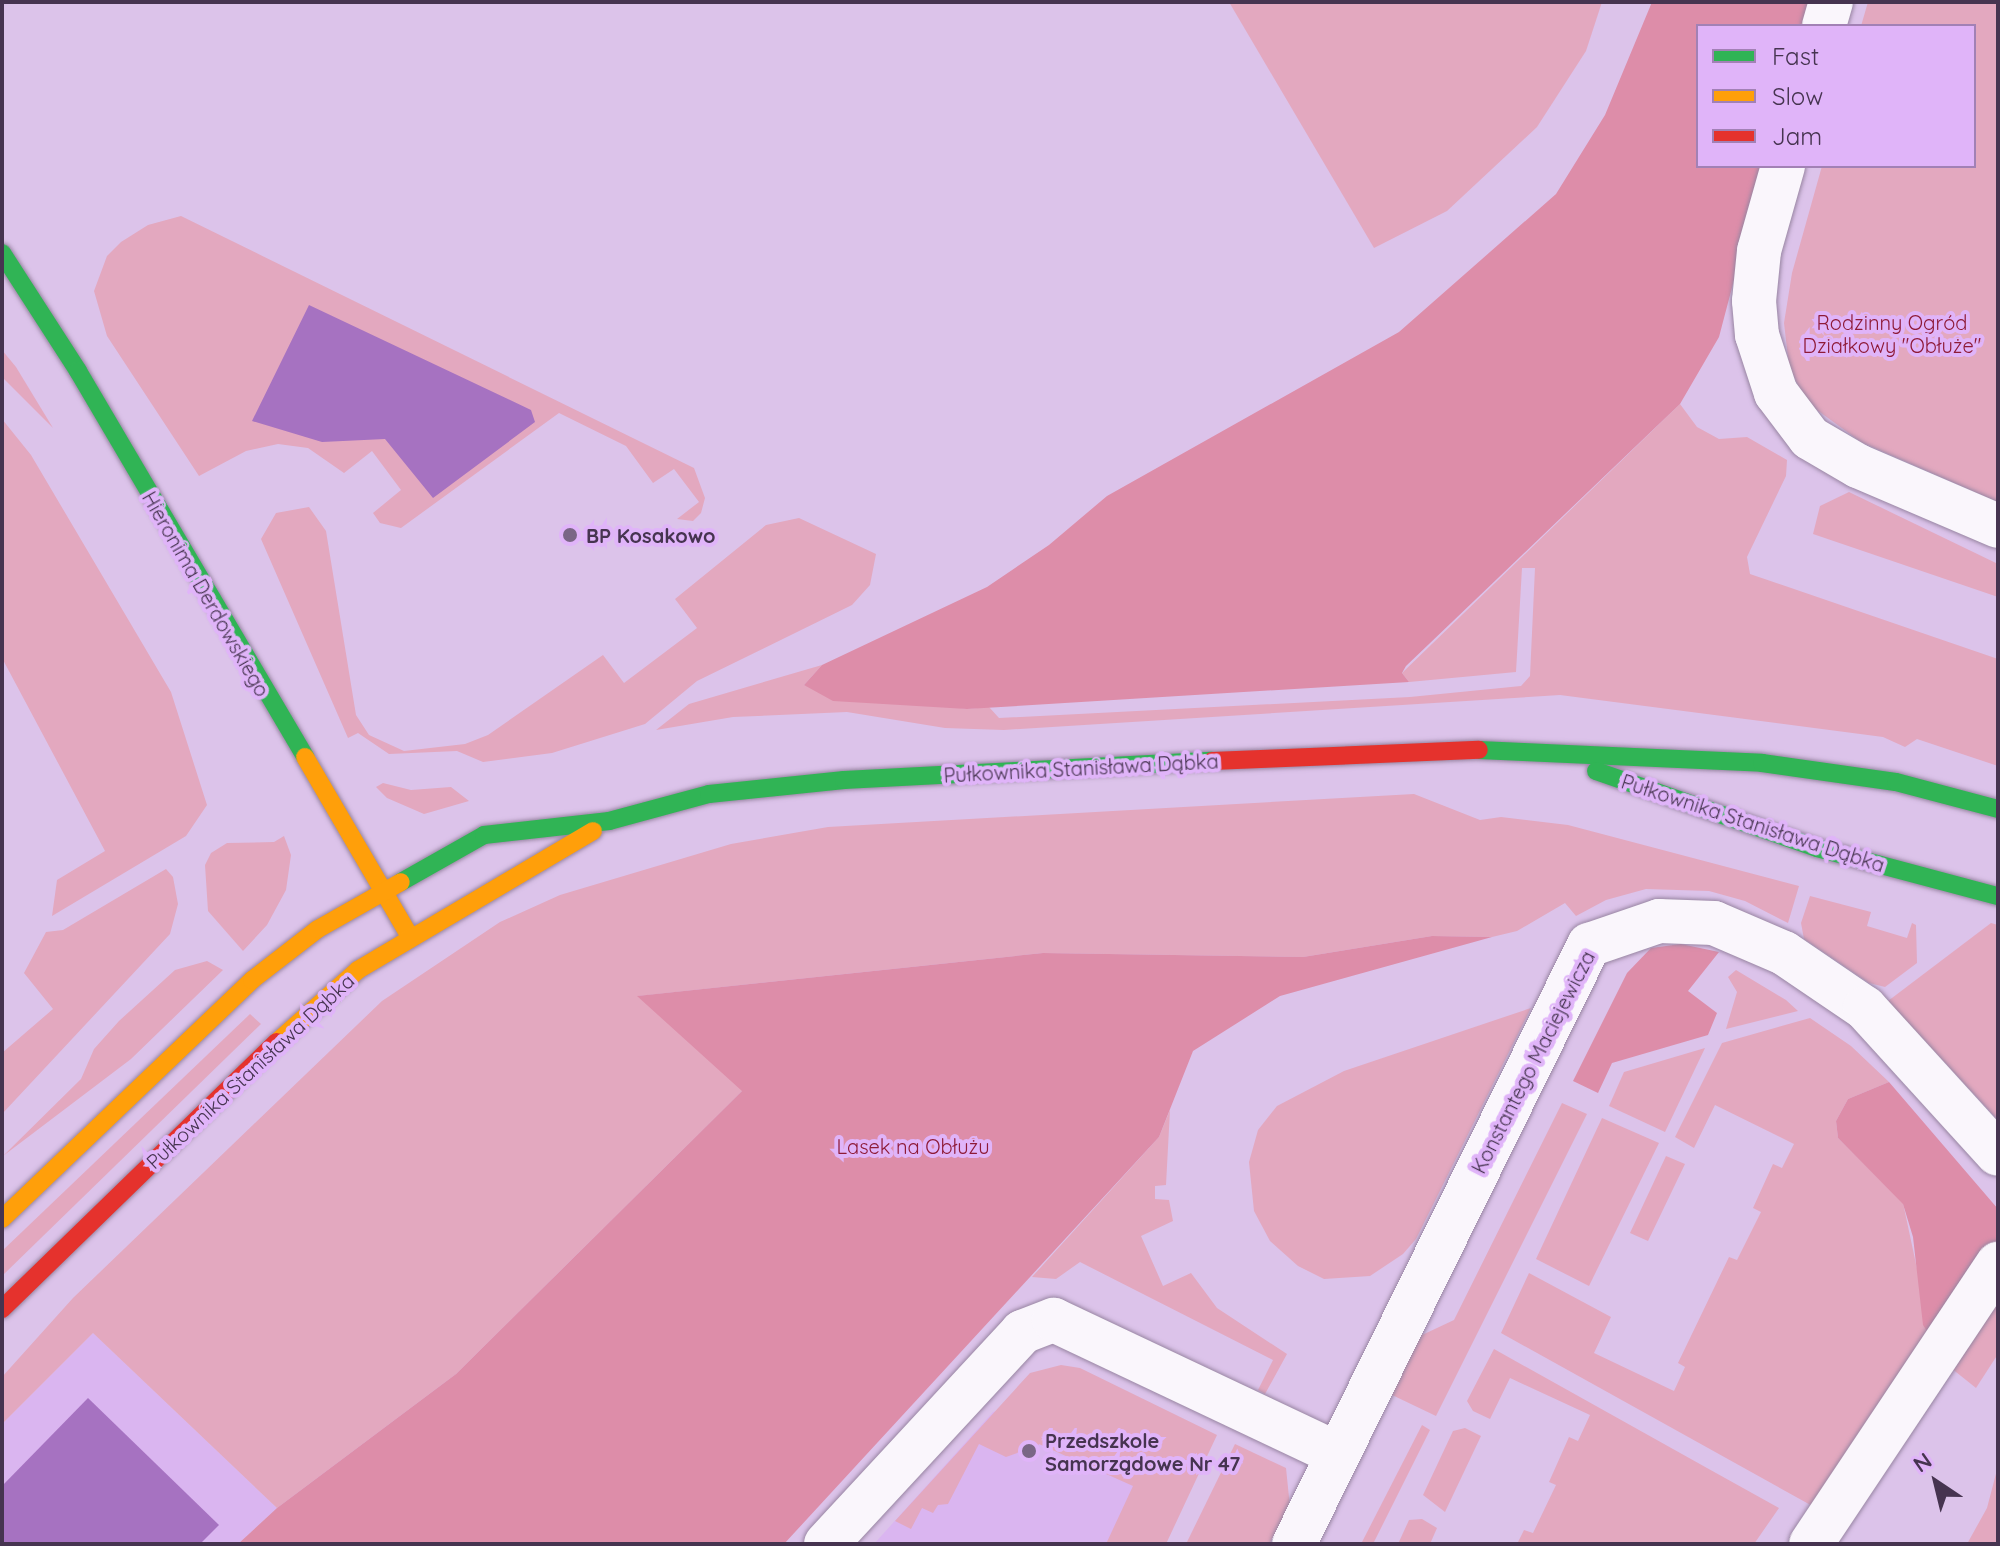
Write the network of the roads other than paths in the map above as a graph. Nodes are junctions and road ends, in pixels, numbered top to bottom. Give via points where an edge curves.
1 (1831, 2) edge
2 (1825, 24) edge
3 (1782, 168) edge
4 (2, 253) edge
5 (1998, 526) edge
6 (1556, 757) junction
7 (1998, 809) edge
8 (609, 821) junction
9 (380, 891) junction
10 (1998, 896) edge
11 (409, 935) junction
12 (1998, 1154) edge
13 (2, 1219) edge
14 (1998, 1264) edge
15 (2, 1309) edge
16 (1336, 1453) junction
17 (826, 1544) edge
18 (1294, 1544) edge
19 (1811, 1544) edge

1 - 2 street
3 - 5 street via 1759,251 1754,301 1757,335 1776,393 1810,438 1858,466
4 - 9 main road, Hieronima Derdowskiego via 78,371
6 - 7 main road, Pułkownika Stanisława Dąbka via 1762,763 1896,782
6 - 8 main road, Pułkownika Stanisława Dąbka via 1452,748 1382,749 844,780 709,794
6 - 10 main road, Pułkownika Stanisława Dąbka via 1817,848
8 - 9 main road, Pułkownika Stanisława Dąbka via 484,835
8 - 11 main road, Pułkownika Stanisława Dąbka
9 - 11 main road, Hieronima Derdowskiego
9 - 13 main road, Pułkownika Stanisława Dąbka via 252,980
11 - 15 main road, Pułkownika Stanisława Dąbka via 358,970 295,1025
12 - 16 street, Konstantego Maciejewicza via 1865,1008 1784,953 1714,923 1659,921 1589,945
14 - 19 street
16 - 17 street via 1054,1320 1022,1332
16 - 18 street, Konstantego Maciejewicza

